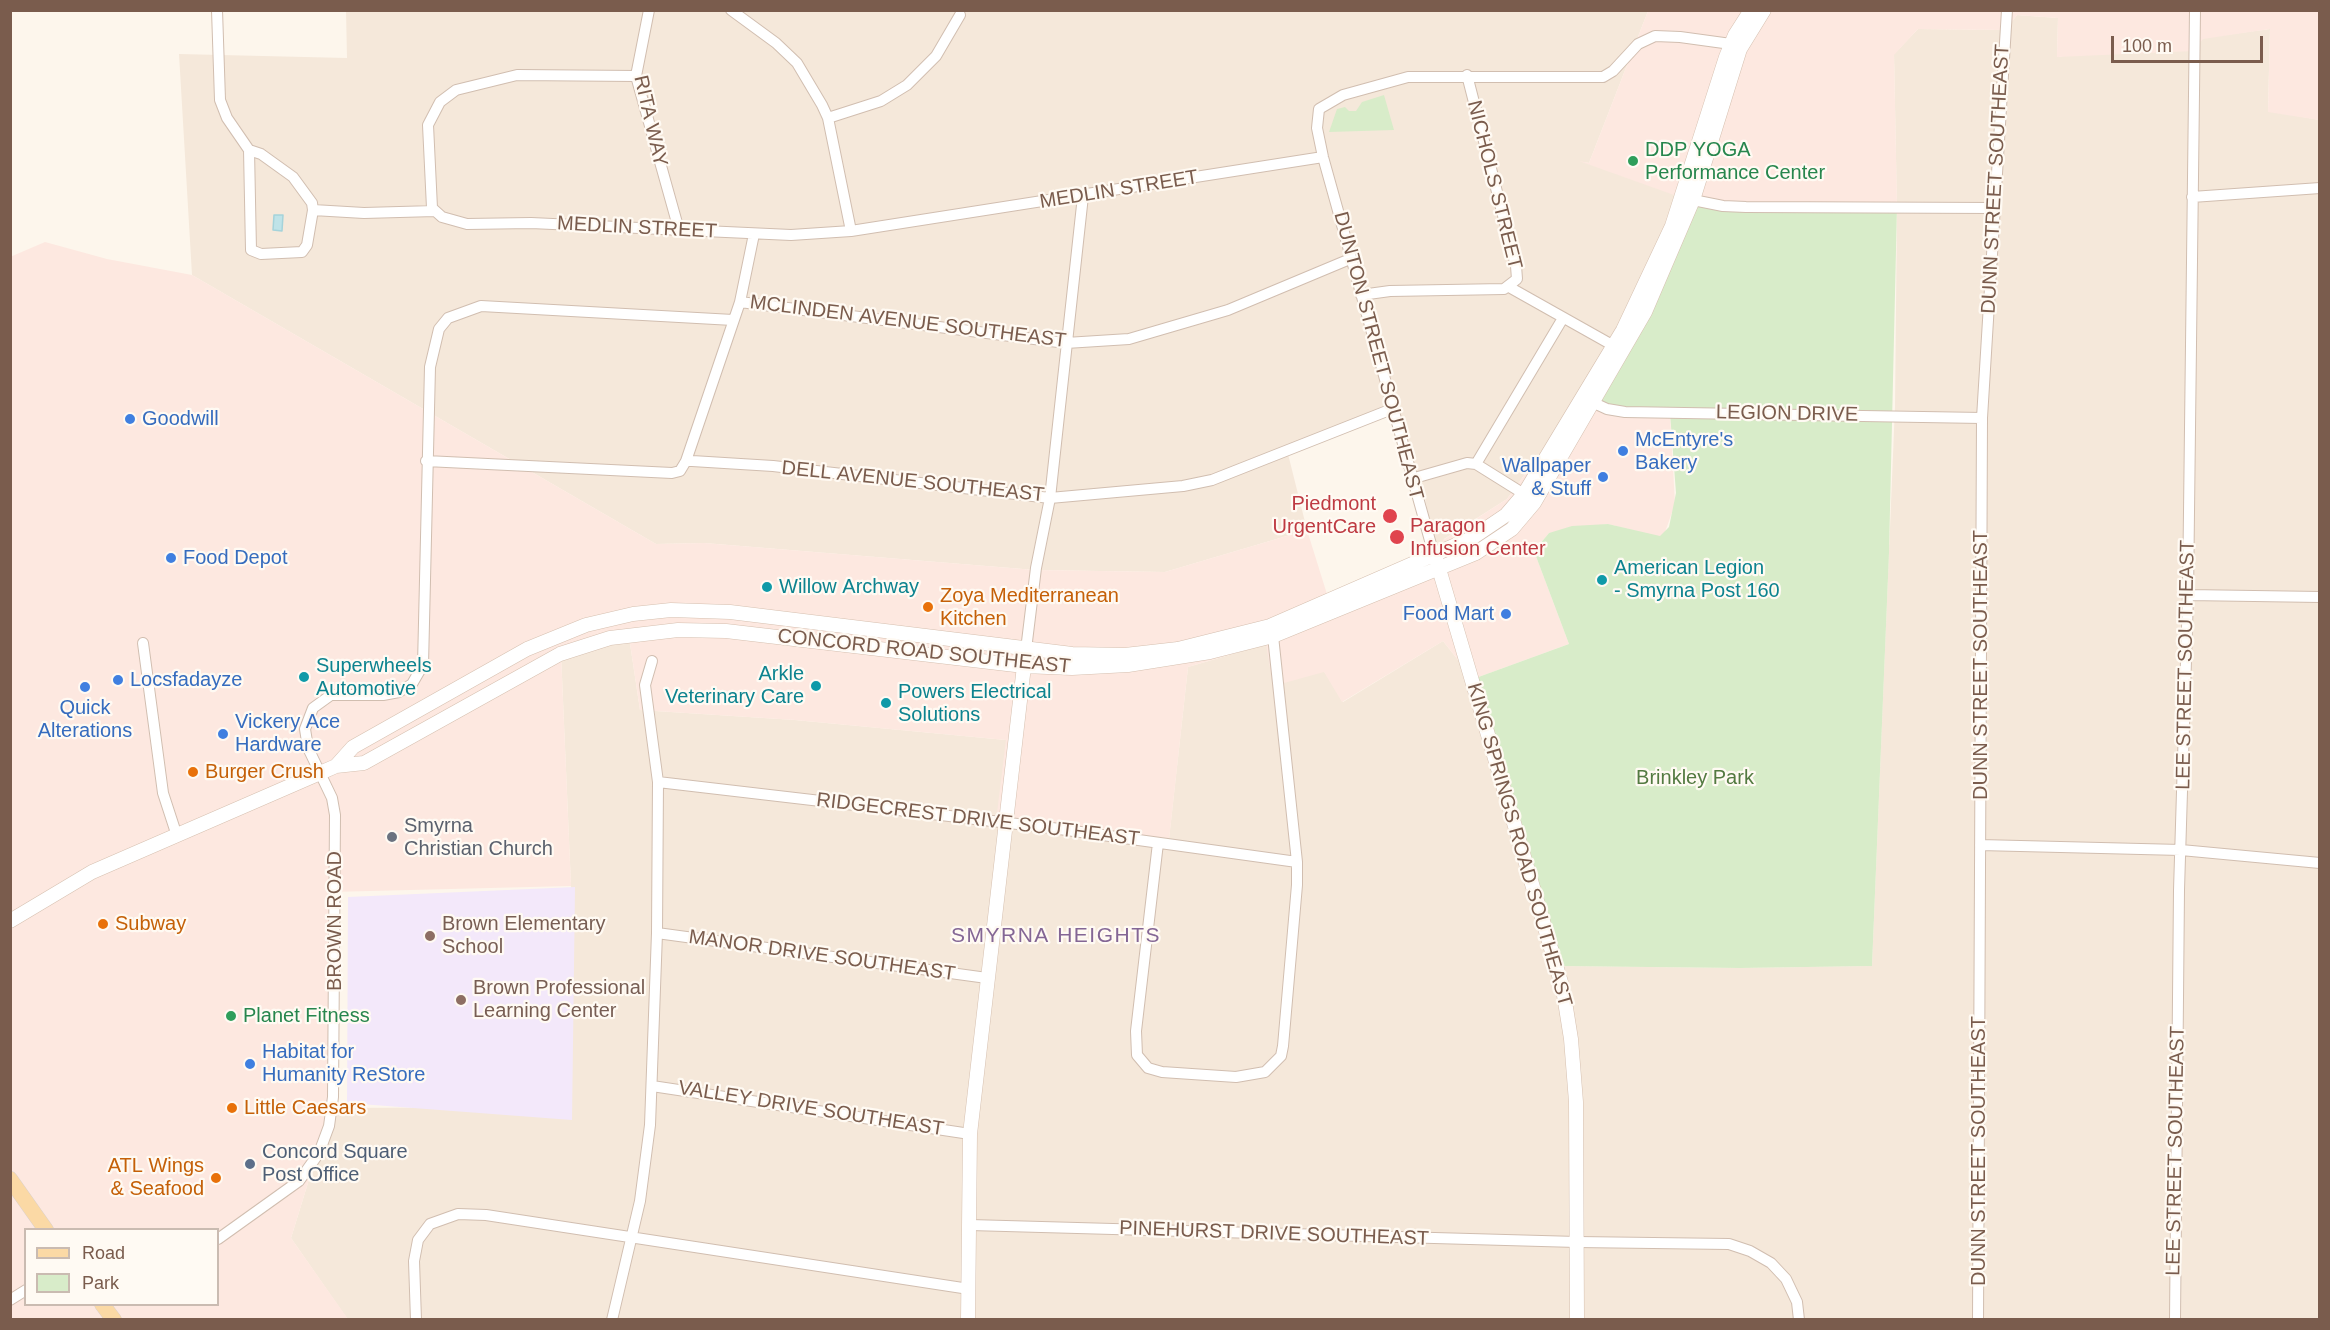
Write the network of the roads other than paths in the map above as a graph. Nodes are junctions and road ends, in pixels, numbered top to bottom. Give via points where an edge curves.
1 (217, 10) edge
2 (649, 10) edge
3 (731, 10) edge
4 (1751, 10) edge
5 (1764, 10) edge
6 (2007, 10) edge
7 (2195, 10) edge
8 (960, 15) dead end
9 (1731, 44) junction
10 (1467, 75) junction
11 (636, 76) junction
12 (828, 118) junction
13 (249, 150) junction
14 (1323, 157) junction
15 (2319, 188) edge
16 (1083, 196) junction
17 (2192, 197) junction
18 (1693, 200) junction
19 (1995, 208) junction
20 (313, 210) junction
21 (435, 211) junction
22 (679, 230) junction
23 (850, 231) junction
24 (754, 234) junction
25 (1350, 259) junction
26 (1509, 287) junction
27 (1361, 295) junction
28 (740, 302) junction
29 (1563, 318) junction
30 (733, 320) junction
31 (1066, 343) junction
32 (1614, 346) junction
33 (1594, 403) junction
34 (1392, 409) junction
35 (1982, 418) junction
36 (426, 461) junction
37 (686, 461) junction
38 (1476, 464) junction
39 (1412, 479) junction
40 (1524, 494) junction
41 (1050, 498) junction
42 (1434, 555) junction
43 (1440, 569) junction
44 (2188, 595) junction
45 (2319, 597) edge
46 (1273, 636) junction
47 (143, 643) dead end
48 (1026, 647) junction
49 (652, 661) dead end
50 (1024, 666) junction
51 (336, 766) junction
52 (320, 773) junction
53 (658, 782) junction
54 (1006, 823) junction
55 (177, 836) junction
56 (1158, 843) junction
57 (1980, 845) junction
58 (2181, 850) junction
59 (1297, 862) junction
60 (2319, 863) edge
61 (10, 921) edge
62 (657, 933) junction
63 (987, 978) junction
64 (652, 1086) junction
65 (970, 1134) junction
66 (10, 1179) edge
67 (970, 1225) junction
68 (45, 1228) edge
69 (219, 1238) edge
70 (632, 1239) junction
71 (1577, 1242) junction
72 (969, 1290) junction
73 (24, 1291) edge
74 (10, 1300) edge
75 (416, 1320) edge
76 (612, 1320) edge
77 (969, 1320) edge
78 (1577, 1320) edge
79 (1799, 1320) edge
80 (1978, 1320) edge
81 (2175, 1320) edge

1 - 13 street via 220,100
2 - 11 street, RITA WAY
3 - 12 street via 776,42 797,63
4 - 9 main road, CONCORD ROAD SOUTHEAST
5 - 18 main road, CONCORD ROAD SOUTHEAST via 1740,49
6 - 19 street, DUNN STREET SOUTHEAST
7 - 17 street, LEE STREET SOUTHEAST
8 - 12 street via 936,56 907,85 881,101
9 - 10 street via 1655,36 1638,44 1613,70 1595,79
9 - 32 main road, CONCORD ROAD SOUTHEAST via 1672,226
10 - 14 street via 1386,81 1326,102 1317,119
10 - 26 street, NICHOLS STREET via 1516,266 1517,279
11 - 21 street via 517,75 456,90 440,102 428,125 430,191
11 - 22 street, RITA WAY
12 - 23 street
13 - 20 street via 293,177
13 - 20 street via 251,250 261,254 302,252 307,245
14 - 16 street, MEDLIN STREET
14 - 25 street, DUNTON STREET SOUTHEAST
15 - 17 street
16 - 23 street, MEDLIN STREET
16 - 31 street
17 - 44 street, LEE STREET SOUTHEAST
18 - 19 street via 1746,207
18 - 33 main road, CONCORD ROAD SOUTHEAST via 1650,302
19 - 35 street, DUNN STREET SOUTHEAST
20 - 21 street
21 - 22 street, MEDLIN STREET via 467,224
22 - 24 street, MEDLIN STREET
23 - 24 street, MEDLIN STREET
24 - 28 street
25 - 27 street, DUNTON STREET SOUTHEAST
25 - 31 street, MCLINDEN AVENUE SOUTHEAST via 1228,310 1129,339
26 - 27 street, NICHOLS STREET
26 - 29 street
27 - 34 street, DUNTON STREET SOUTHEAST
28 - 30 street
28 - 31 street, MCLINDEN AVENUE SOUTHEAST
29 - 32 street
29 - 38 street
30 - 36 street, MCLINDEN AVENUE SOUTHEAST via 481,306 448,318 439,329 430,367
30 - 37 street
31 - 41 street
32 - 40 main road, CONCORD ROAD SOUTHEAST
33 - 35 street, LEGION DRIVE via 1607,410 1625,412
33 - 43 main road, CONCORD ROAD SOUTHEAST via 1524,517 1494,543
34 - 39 street, DUNTON STREET SOUTHEAST
34 - 41 street, DELL AVENUE SOUTHEAST via 1212,480
35 - 57 street, DUNN STREET SOUTHEAST
36 - 37 street, DELL AVENUE SOUTHEAST via 672,473 680,471
36 - 52 street, MCLINDEN AVENUE SOUTHEAST via 423,665 411,684 399,692 331,695 313,708 305,738
37 - 41 street, DELL AVENUE SOUTHEAST via 773,466
38 - 39 street via 1467,463
38 - 40 street
39 - 42 street, DUNTON STREET SOUTHEAST
40 - 42 main road, CONCORD ROAD SOUTHEAST via 1490,528
41 - 48 street via 1035,568
42 - 43 main road, KING SPRINGS ROAD SOUTHEAST
42 - 48 main road, CONCORD ROAD SOUTHEAST via 1300,614 1208,642 1108,656
43 - 46 main road, CONCORD ROAD SOUTHEAST
43 - 71 main road, KING SPRINGS ROAD SOUTHEAST via 1563,989 1576,1092
44 - 45 street
44 - 58 street, LEE STREET SOUTHEAST
46 - 50 main road, CONCORD ROAD SOUTHEAST via 1157,662 1095,668
46 - 59 street
47 - 55 street via 163,793
48 - 50 street
48 - 51 main road, CONCORD ROAD SOUTHEAST via 730,612 671,610 633,614 586,625 527,649 353,747
49 - 53 street via 645,685
50 - 51 main road, CONCORD ROAD SOUTHEAST via 726,631 636,634 560,654 364,763
50 - 54 main road
51 - 52 main road, CONCORD ROAD SOUTHEAST
52 - 55 main road, CONCORD ROAD SOUTHEAST
52 - 69 street, BROWN ROAD via 332,798 336,831 333,1086 329,1126 319,1153 299,1180
53 - 54 street, RIDGECREST DRIVE SOUTHEAST
53 - 62 street
54 - 56 street, RIDGECREST DRIVE SOUTHEAST
54 - 63 main road
55 - 61 main road, CONCORD ROAD SOUTHEAST via 92,872
56 - 59 street, RIDGECREST DRIVE SOUTHEAST
56 - 59 street via 1136,1045 1141,1062 1162,1072 1220,1077 1253,1075 1265,1072 1281,1056 1294,941
57 - 58 street
57 - 80 street, DUNN STREET SOUTHEAST
58 - 60 street
58 - 81 street, LEE STREET SOUTHEAST
62 - 63 street, MANOR DRIVE SOUTHEAST
62 - 64 street
63 - 65 main road
64 - 65 street, VALLEY DRIVE SOUTHEAST
64 - 70 street via 647,1163
65 - 67 main road
66 - 68 main road
67 - 71 street, PINEHURST DRIVE SOUTHEAST
67 - 72 main road
70 - 72 street
70 - 75 street via 486,1215 458,1214 437,1219 421,1233 415,1249
70 - 76 street
71 - 78 main road, KING SPRINGS ROAD SOUTHEAST
71 - 79 street, PINEHURST DRIVE SOUTHEAST via 1729,1244 1750,1251 1771,1263 1786,1279 1797,1302
72 - 77 main road
73 - 74 street

